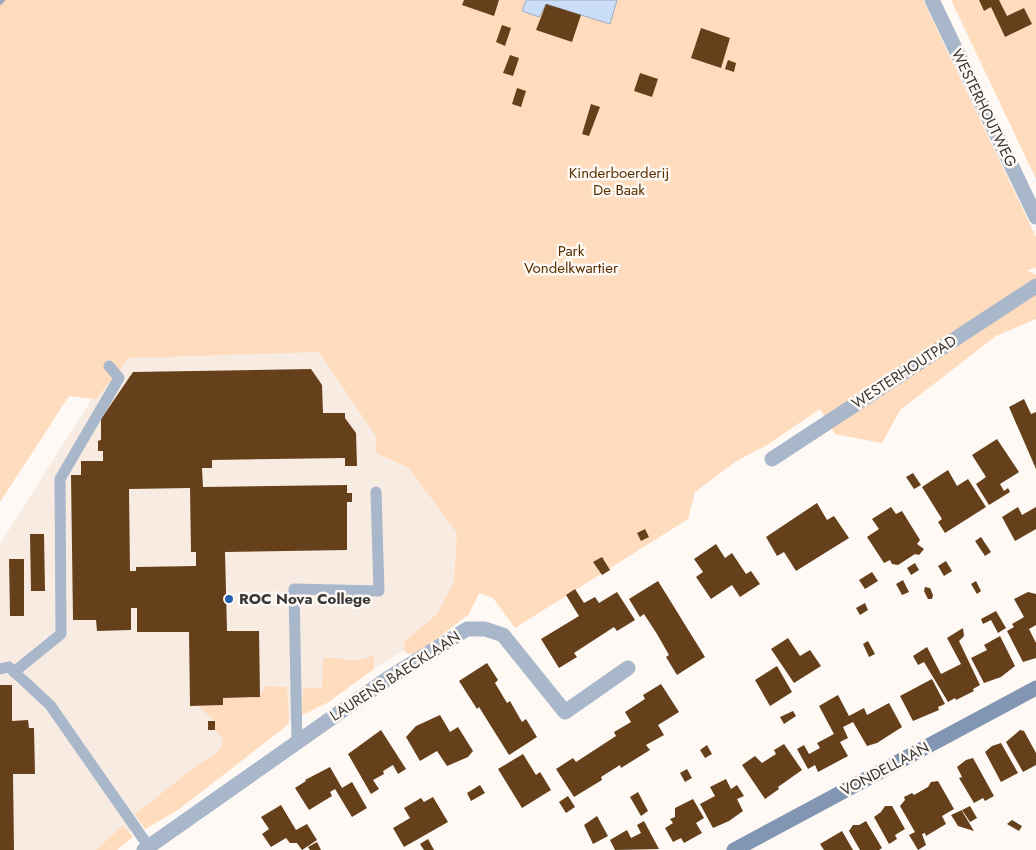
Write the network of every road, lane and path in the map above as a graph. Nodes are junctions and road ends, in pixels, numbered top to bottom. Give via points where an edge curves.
1 (932, 0) edge
2 (1036, 217) edge
3 (1036, 286) edge
4 (109, 366) dead end
5 (772, 459) dead end
6 (376, 492) dead end
7 (628, 668) dead end
8 (0, 669) edge
9 (14, 672) junction
10 (1036, 688) edge
11 (296, 743) junction
12 (146, 848) edge
13 (734, 850) edge

1 - 2 street, WESTERHOUTWEG
3 - 5 street, WESTERHOUTPAD
4 - 9 lane via 119,378 60,479 61,634
6 - 11 lane via 379,591 294,589
7 - 11 street, LAURENS BAECKLAAN via 565,712 503,635 485,629 467,629 390,677
8 - 9 lane via 9,667
9 - 12 lane via 50,706
10 - 13 street, VONDELLAAN
11 - 12 street, LAURENS BAECKLAAN

